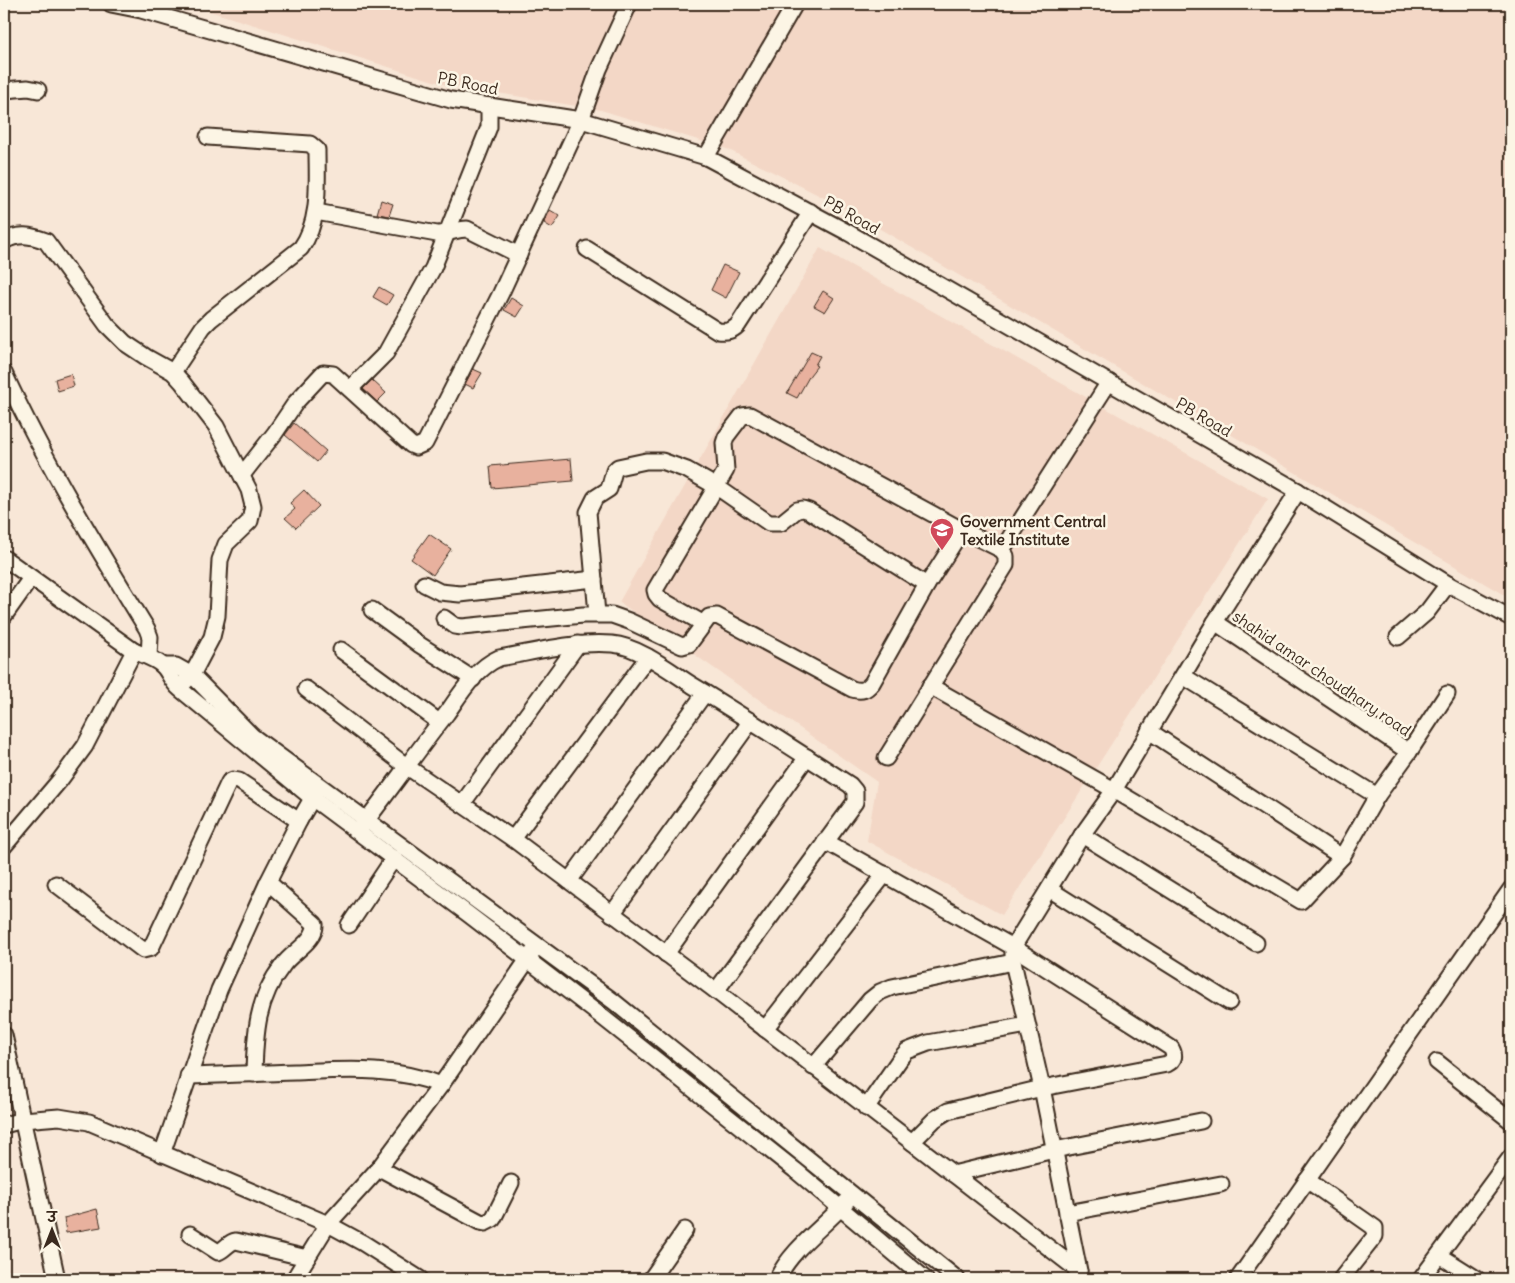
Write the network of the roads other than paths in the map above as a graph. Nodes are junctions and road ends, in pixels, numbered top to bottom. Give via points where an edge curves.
1 (111, 4) edge
2 (629, 4) edge
3 (795, 4) edge
4 (143, 7) edge
5 (4, 90) edge
6 (38, 90) dead end
7 (489, 106) junction
8 (581, 120) junction
9 (208, 137) dead end
10 (706, 157) junction
11 (316, 212) junction
12 (811, 212) junction
13 (446, 234) junction
14 (4, 241) edge
15 (587, 249) dead end
16 (519, 255) junction
17 (173, 372) junction
18 (4, 373) edge
19 (1109, 382) junction
20 (350, 389) junction
21 (242, 475) junction
22 (717, 487) junction
23 (1298, 491) junction
24 (962, 530) junction
25 (1002, 550) junction
26 (4, 558) edge
27 (32, 578) junction
28 (594, 579) junction
29 (424, 584) dead end
30 (1448, 584) junction
31 (927, 585) junction
32 (372, 610) dead end
33 (597, 614) junction
34 (4, 616) edge
35 (444, 618) dead end
36 (1511, 618) edge
37 (1215, 622) junction
38 (704, 624) junction
39 (1398, 638) dead end
40 (578, 644) junction
41 (341, 650) dead end
42 (134, 651) junction
43 (149, 657) junction
44 (648, 657) junction
45 (164, 666) junction
46 (192, 674) junction
47 (1183, 676) junction
48 (473, 679) junction
49 (930, 686) junction
50 (180, 689) junction
51 (306, 689) dead end
52 (705, 693) junction
53 (1447, 694) dead end
54 (752, 721) junction
55 (439, 722) junction
56 (1149, 731) junction
57 (1409, 752) junction
58 (807, 757) junction
59 (886, 758) dead end
60 (406, 766) junction
61 (321, 785) junction
62 (1114, 790) junction
63 (1377, 796) junction
64 (312, 798) junction
65 (462, 804) junction
66 (299, 820) junction
67 (362, 825) junction
68 (1082, 835) junction
69 (513, 839) junction
70 (826, 841) junction
71 (4, 846) edge
72 (1342, 857) junction
73 (394, 858) junction
74 (413, 864) junction
75 (885, 874) junction
76 (568, 881) junction
77 (268, 882) junction
78 (56, 884) dead end
79 (1049, 889) junction
80 (1511, 889) edge
81 (478, 902) junction
82 (468, 914) junction
83 (612, 914) junction
84 (348, 925) dead end
85 (1256, 942) dead end
86 (537, 946) junction
87 (666, 954) junction
88 (1013, 954) junction
89 (528, 959) junction
90 (716, 991) junction
91 (613, 1002) junction
92 (1230, 1002) dead end
93 (601, 1016) junction
94 (1028, 1026) junction
95 (764, 1029) junction
96 (4, 1035) edge
97 (1437, 1062) dead end
98 (813, 1067) junction
99 (254, 1074) junction
100 (188, 1076) junction
101 (441, 1085) junction
102 (1042, 1088) junction
103 (866, 1108) junction
104 (23, 1120) junction
105 (1201, 1121) dead end
106 (1511, 1121) edge
107 (4, 1124) edge
108 (912, 1142) junction
109 (1054, 1150) junction
110 (162, 1154) junction
111 (1509, 1164) edge
112 (379, 1168) junction
113 (953, 1174) junction
114 (1307, 1180) junction
115 (511, 1183) dead end
116 (1221, 1184) dead end
117 (852, 1195) junction
118 (840, 1208) junction
119 (1067, 1213) junction
120 (328, 1224) junction
121 (685, 1230) dead end
122 (190, 1234) dead end
123 (1438, 1255) junction
124 (307, 1258) junction
125 (1078, 1275) edge
126 (57, 1279) edge
127 (294, 1279) edge
128 (420, 1279) edge
129 (651, 1279) edge
130 (777, 1279) edge
131 (925, 1279) edge
132 (957, 1279) edge
133 (1238, 1279) edge
134 (1342, 1279) edge
135 (1421, 1279) edge
136 (1477, 1279) edge

1 - 4 street, PB Road
2 - 8 street via 599,69
3 - 10 street
4 - 7 street, PB Road via 451,100
5 - 6 street
7 - 8 street, PB Road
7 - 13 street via 489,127
8 - 10 street, PB Road
8 - 16 street
9 - 11 street via 314,146 317,150
10 - 12 street, PB Road
11 - 13 street
11 - 17 street via 311,231 301,248 210,319
12 - 15 street via 734,330 728,332 718,331
12 - 19 street, PB Road
13 - 16 street via 467,229
13 - 20 street via 433,268 393,342 378,363
14 - 17 street via 26,235 46,241 107,326 125,343
16 - 20 street via 425,443 411,445
17 - 21 street via 216,426
18 - 43 street via 30,428 147,629
19 - 23 street, PB Road
19 - 25 street
20 - 21 street via 333,374 323,373 302,394
21 - 46 street via 249,490 252,514 250,521 223,551 216,626
22 - 24 street via 726,470 726,438 742,416 750,415
22 - 28 street via 687,470 662,462 618,467 608,489 595,498 588,512
22 - 31 street via 769,523 781,523 797,510 809,511
22 - 38 street via 655,590 660,599
23 - 30 street, PB Road
23 - 37 street
24 - 25 street
24 - 31 street
25 - 49 street via 1006,565
26 - 27 street
27 - 34 street
27 - 42 street
28 - 29 street via 460,594 440,592
28 - 33 street
30 - 36 street, PB Road
30 - 39 street via 1427,612
31 - 38 street via 872,683 861,691 723,618 713,615
32 - 48 street
33 - 35 street via 462,627
33 - 38 street via 620,617 682,646 688,644
37 - 47 street
37 - 57 street, shahid amar choudhary road
40 - 44 street via 625,646
40 - 48 street via 498,658 488,663
40 - 65 street
41 - 55 street
42 - 43 street
42 - 71 street via 84,746
43 - 45 street
44 - 52 street
44 - 69 street
45 - 46 street via 176,666
45 - 50 street via 172,682
46 - 50 street
46 - 61 street via 252,736
47 - 56 street
47 - 63 street
48 - 55 street
49 - 59 street
49 - 62 street
50 - 64 street
51 - 60 street
52 - 54 street
52 - 76 street
53 - 57 street
54 - 58 street
54 - 83 street
55 - 60 street
56 - 62 street
56 - 72 street
57 - 63 street
58 - 70 street via 855,791 855,802
58 - 87 street
60 - 65 street
60 - 67 street
61 - 64 street
61 - 67 street
62 - 68 street
62 - 72 street via 1301,901
63 - 72 street
64 - 66 street
64 - 67 street
65 - 69 street
66 - 77 street
66 - 78 street via 239,781 229,782 148,950 143,950
67 - 73 street
67 - 74 street
68 - 79 street
68 - 85 street
69 - 76 street
70 - 75 street
70 - 90 street
73 - 74 street
73 - 84 street
74 - 81 street
74 - 82 street
75 - 88 street
75 - 95 street
76 - 83 street
77 - 99 street via 315,924 315,928 310,938 282,966 266,994 258,1017
77 - 100 street via 219,990
79 - 88 street
79 - 92 street
80 - 114 street
81 - 82 street
81 - 86 street
82 - 89 street
83 - 87 street
86 - 89 street
86 - 91 street
87 - 90 street
88 - 94 street
88 - 98 street via 880,992
88 - 102 street via 1174,1052 1172,1061 1167,1064
89 - 93 street
89 - 101 street
90 - 95 street
91 - 93 street
91 - 117 street
93 - 118 street
94 - 102 street
94 - 103 street via 928,1043 907,1051
95 - 98 street
96 - 104 street
97 - 106 street
98 - 103 street
99 - 100 street
99 - 101 street via 393,1071
100 - 110 street
101 - 112 street
102 - 108 street via 948,1111
102 - 109 street
103 - 108 street
104 - 107 street
104 - 110 street via 59,1117 89,1122
104 - 126 street
105 - 109 street
108 - 113 street
109 - 113 street
109 - 119 street
110 - 120 street
111 - 123 street
112 - 115 street via 485,1223 492,1219
112 - 120 street
113 - 125 street
114 - 133 street
114 - 134 street via 1375,1228 1375,1236
116 - 119 street
117 - 118 street
117 - 132 street
118 - 130 street via 800,1247
118 - 131 street
119 - 125 street
120 - 124 street
120 - 128 street
121 - 129 street
122 - 124 street via 218,1252 236,1241
123 - 135 street
123 - 136 street
124 - 127 street

